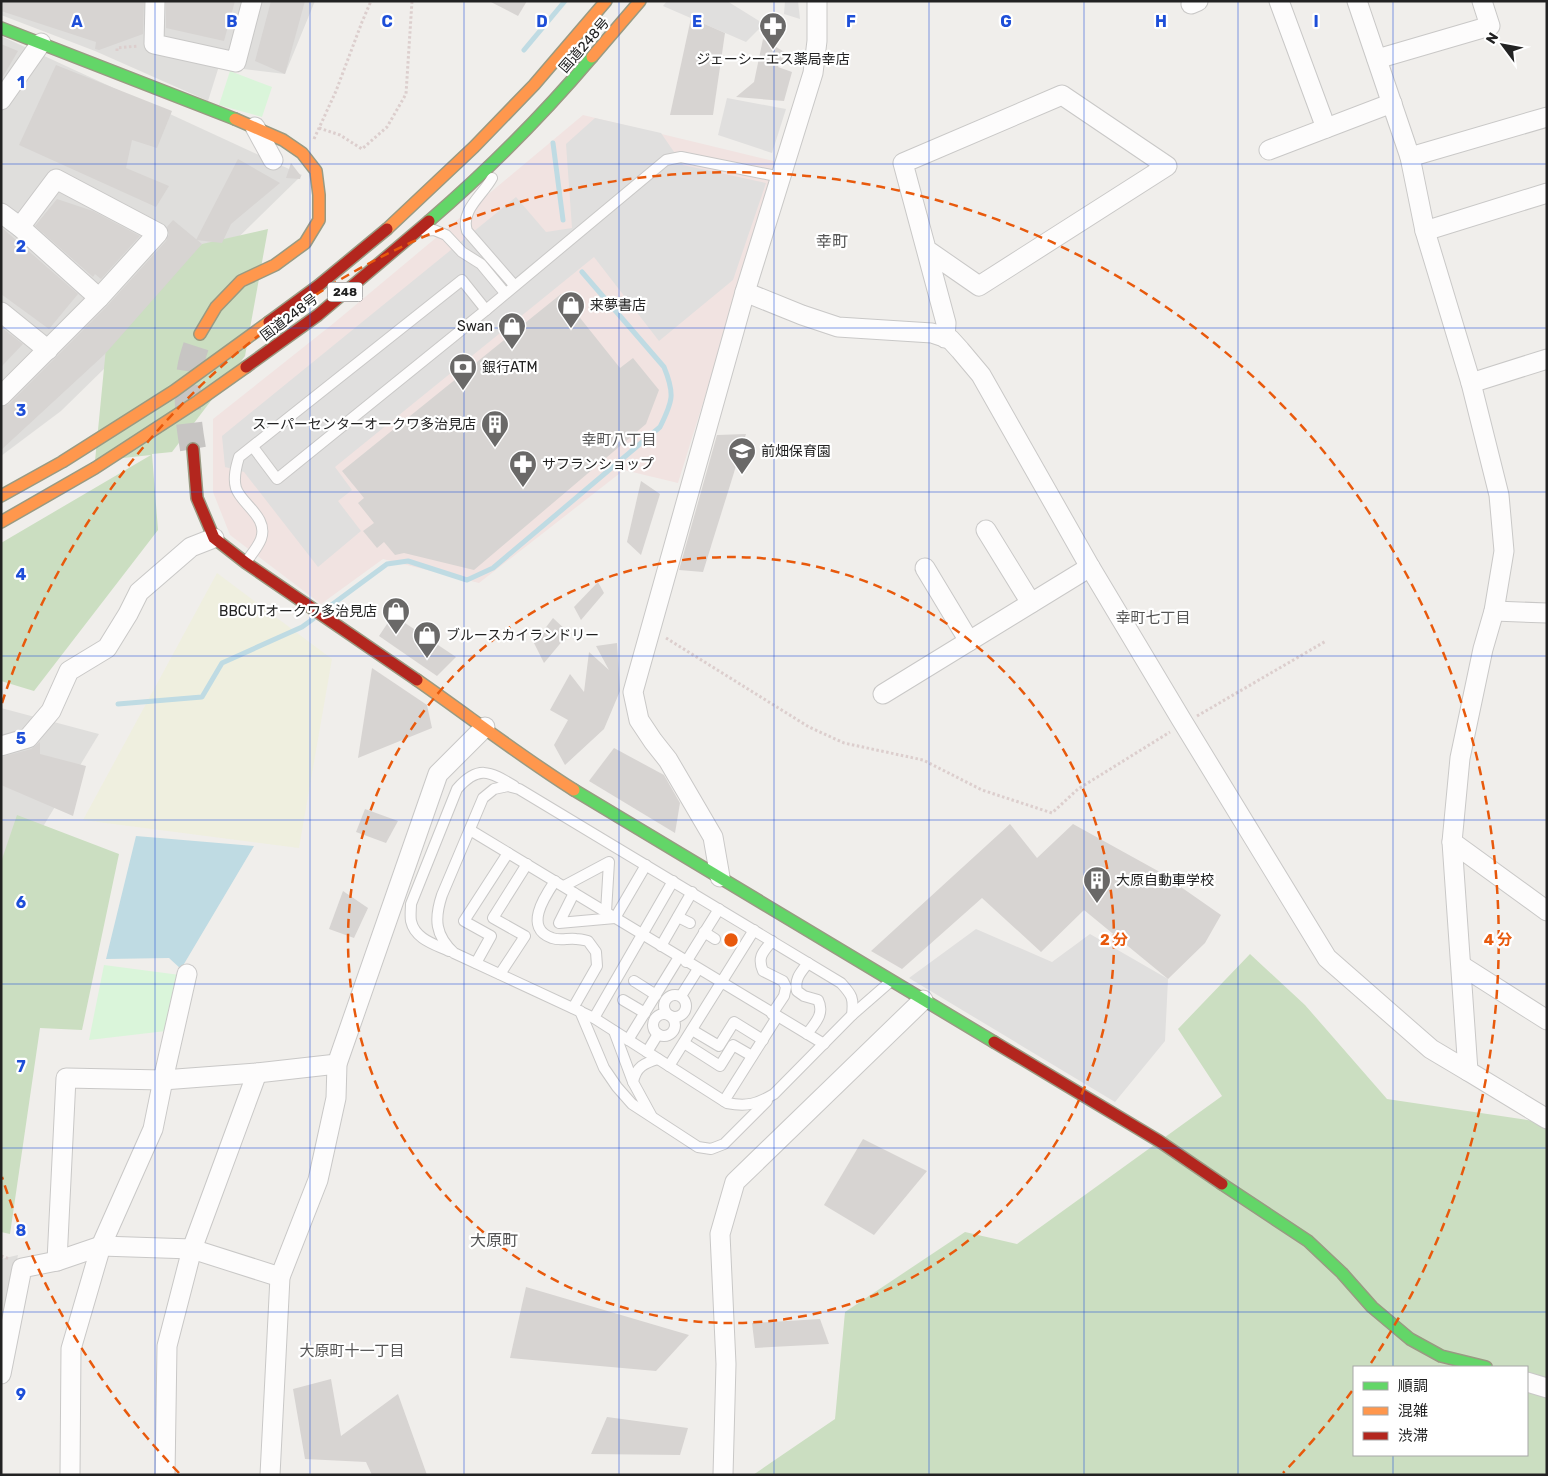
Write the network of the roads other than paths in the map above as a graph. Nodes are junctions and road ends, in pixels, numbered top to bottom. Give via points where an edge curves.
1 (155, 1) edge
2 (252, 1) edge
3 (606, 1) edge
4 (640, 1) edge
5 (817, 1) edge
6 (1279, 1) edge
7 (1358, 1) edge
8 (1482, 1) edge
9 (1, 28) edge
10 (40, 43) junction
11 (1377, 59) junction
12 (1, 100) edge
13 (1392, 103) junction
14 (1547, 117) edge
15 (255, 128) junction
16 (1326, 128) junction
17 (1269, 150) dead end
18 (502, 154) junction
19 (1410, 158) junction
20 (273, 160) dead end
21 (781, 177) junction
22 (1547, 193) edge
23 (1, 213) edge
24 (20, 227) junction
25 (416, 231) junction
26 (1426, 231) junction
27 (927, 250) junction
28 (514, 286) junction
29 (746, 292) junction
30 (505, 293) junction
31 (99, 298) junction
32 (486, 310) junction
33 (1, 312) edge
34 (200, 334) tunnel mouth
35 (945, 338) junction
36 (48, 350) junction
37 (1547, 359) edge
38 (1471, 383) junction
39 (1, 396) edge
40 (253, 447) junction
41 (193, 450) tunnel mouth
42 (1, 496) edge
43 (1, 522) edge
44 (986, 530) dead end
45 (214, 538) junction
46 (246, 563) junction
47 (1090, 567) junction
48 (925, 568) dead end
49 (1031, 603) junction
50 (1494, 612) junction
51 (1547, 613) edge
52 (969, 641) junction
53 (882, 694) dead end
54 (485, 727) junction
55 (1, 746) edge
56 (519, 789) junction
57 (470, 830) junction
58 (1452, 842) junction
59 (508, 853) junction
60 (527, 864) junction
61 (646, 865) junction
62 (720, 878) junction
63 (673, 881) junction
64 (559, 884) junction
65 (692, 892) junction
66 (574, 893) junction
67 (719, 909) junction
68 (1547, 911) edge
69 (610, 915) junction
70 (678, 917) junction
71 (690, 923) dead end
72 (754, 930) junction
73 (704, 932) junction
74 (642, 935) junction
75 (715, 939) dead end
76 (772, 941) junction
77 (661, 946) junction
78 (454, 953) junction
79 (682, 959) junction
80 (476, 963) junction
81 (808, 963) junction
82 (1462, 966) junction
83 (698, 969) junction
84 (187, 974) dead end
85 (500, 974) junction
86 (892, 980) junction
87 (634, 981) dead end
88 (722, 983) junction
89 (656, 995) junction
90 (681, 996) junction
91 (623, 1000) dead end
92 (924, 1000) junction
93 (577, 1010) junction
94 (645, 1013) junction
95 (852, 1015) junction
96 (670, 1016) junction
97 (775, 1016) junction
98 (594, 1018) junction
99 (1547, 1020) edge
100 (692, 1030) junction
101 (614, 1031) junction
102 (658, 1034) junction
103 (807, 1034) junction
104 (628, 1040) junction
105 (763, 1040) junction
106 (684, 1043) junction
107 (824, 1044) junction
108 (647, 1052) junction
109 (752, 1056) junction
110 (658, 1059) junction
111 (337, 1064) junction
112 (669, 1066) junction
113 (1468, 1071) junction
114 (257, 1073) junction
115 (163, 1080) junction
116 (633, 1082) junction
117 (774, 1094) junction
118 (724, 1101) junction
119 (651, 1116) junction
120 (1547, 1119) edge
121 (101, 1246) junction
122 (192, 1249) junction
123 (56, 1262) junction
124 (280, 1277) junction
125 (1482, 1366) edge
126 (1, 1374) edge
127 (1528, 1382) edge
128 (1547, 1388) edge
129 (70, 1475) edge
130 (165, 1475) edge
131 (270, 1475) edge
132 (722, 1475) edge

1 - 2 street via 154,44 236,62
3 - 42 main road, 国道248号 / 248 via 534,85 474,147 393,224 325,280 174,391 62,462
4 - 18 main road, 国道248号 / 248 via 569,84
5 - 21 street via 813,73
6 - 16 street
7 - 11 street
8 - 11 street via 1490,26
9 - 10 main road
10 - 12 street
10 - 15 main road
11 - 13 street
13 - 16 street
13 - 19 street
14 - 19 street
15 - 20 street
15 - 34 main road via 302,153 316,171 319,220 305,243 275,265 241,281 216,307
16 - 17 street
18 - 25 main road, 国道248号 / 248
18 - 28 lane via 492,180 466,215 464,223 467,231
19 - 26 street
21 - 28 lane via 681,157 666,160
21 - 29 street
22 - 26 street
23 - 24 street
24 - 31 street
24 - 31 street via 56,179 158,233
25 - 30 lane via 434,230 446,235 462,252 481,264
25 - 43 main road, 国道248号 / 248 via 318,315 198,401 95,468
26 - 38 street
27 - 27 street via 903,163 1062,95 1167,166 979,286
27 - 35 street via 946,323
28 - 30 lane
29 - 35 street via 838,327 932,332
29 - 62 street via 632,692 639,720 668,760 713,837
30 - 32 lane
31 - 36 street
32 - 40 lane via 462,280
32 - 40 lane via 277,479
33 - 36 street
35 - 47 street via 950,339 981,375
36 - 39 street
37 - 38 street
38 - 50 street via 1499,495 1504,551
40 - 46 lane via 238,457 234,476 236,490 262,525 261,538
41 - 45 main road via 197,498
44 - 49 street
45 - 46 main road
45 - 55 street via 191,547 139,592 107,648 69,671 50,710 28,738
46 - 54 main road
47 - 49 street
47 - 113 street via 1328,958 1431,1048
48 - 52 street
49 - 52 street
50 - 51 street
50 - 58 street via 1460,758
52 - 53 street
54 - 62 main road via 529,761 586,798
54 - 111 street via 438,774
56 - 57 lane via 508,786 483,798
56 - 61 lane
56 - 78 lane via 487,772 466,779 457,790 411,904 411,921 416,932 424,940
57 - 59 lane
57 - 78 lane via 437,911 438,928 444,943
58 - 68 street
58 - 82 street
59 - 60 lane
59 - 80 lane via 464,921 492,936
60 - 64 lane
60 - 85 lane via 493,918 525,936
61 - 63 lane
61 - 69 lane
62 - 86 main road
63 - 65 lane
63 - 74 lane
64 - 66 lane
64 - 69 lane via 609,862
64 - 93 lane via 540,905 537,918 541,931 552,938 588,941 596,952 597,966
65 - 67 lane
65 - 70 lane
66 - 69 lane
66 - 69 lane via 559,923
67 - 72 lane
67 - 73 lane
69 - 74 lane
70 - 71 lane
70 - 77 lane
72 - 76 lane
72 - 88 lane
73 - 75 lane
73 - 79 lane
74 - 77 lane
74 - 98 lane
76 - 81 lane
76 - 97 lane via 761,955 760,964 763,971 783,980 786,987
77 - 79 lane
78 - 80 lane
79 - 83 lane
79 - 89 lane
80 - 85 lane
81 - 95 lane via 841,983 851,994 854,1003
81 - 103 lane via 795,984 797,991 818,1000 822,1007 821,1015
82 - 99 street
82 - 113 street
83 - 88 lane
83 - 90 lane
84 - 115 street
85 - 93 lane
86 - 92 main road
86 - 95 lane
87 - 89 lane
88 - 97 lane
88 - 100 lane
89 - 94 lane
90 - 96 lane via 686,1003 686,1011 681,1016
90 - 96 lane via 672,995 666,1000 664,1007
91 - 94 lane
92 - 125 main road via 1159,1141 1308,1241 1372,1307 1410,1339 1441,1356
92 - 132 street via 735,1182 720,1234 726,1364
93 - 98 lane
93 - 119 lane via 613,1081 632,1104
94 - 104 lane
95 - 107 lane
96 - 102 lane via 654,1020 653,1027
96 - 102 lane via 675,1026 672,1032 666,1036
97 - 103 lane
97 - 105 lane
98 - 101 lane
100 - 105 lane via 719,1046 734,1022
100 - 106 lane
101 - 104 lane
101 - 116 lane
102 - 108 lane
103 - 107 lane
104 - 108 lane
105 - 109 lane
106 - 109 lane via 720,1066 733,1046
106 - 112 lane
107 - 117 lane
108 - 110 lane
109 - 118 lane
110 - 112 lane
110 - 116 lane via 639,1067
111 - 114 street
111 - 124 street via 336,1098 318,1180
112 - 118 lane
113 - 120 street
114 - 115 street
114 - 122 street
115 - 121 street via 153,1129
115 - 123 street via 66,1078
116 - 119 lane
117 - 118 lane via 741,1106
117 - 119 lane via 724,1144 712,1149 698,1147
121 - 122 street
121 - 123 street
121 - 129 street via 71,1348
122 - 124 street
122 - 130 street via 168,1346
123 - 126 street via 22,1268
124 - 131 street
127 - 128 street

